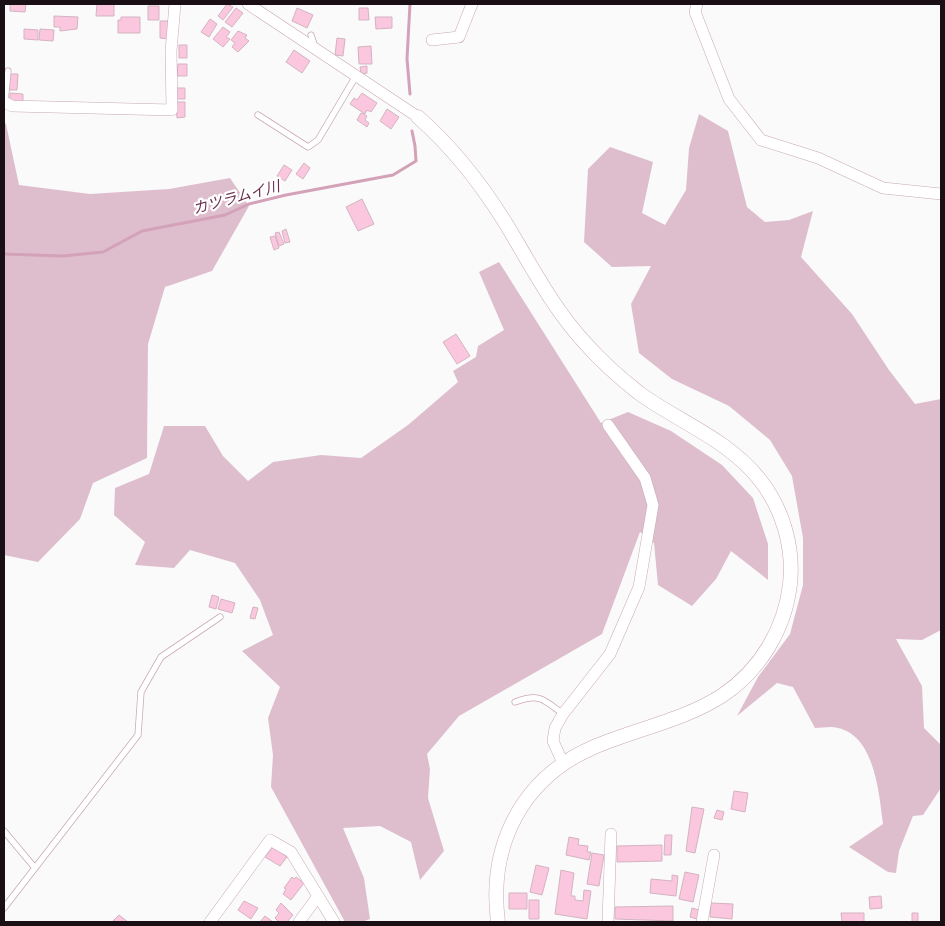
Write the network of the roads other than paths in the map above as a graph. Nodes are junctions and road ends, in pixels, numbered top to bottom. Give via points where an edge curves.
1 (175, 4) edge
2 (248, 4) edge
3 (472, 4) edge
4 (697, 4) edge
5 (311, 35) dead end
6 (432, 40) dead end
7 (316, 49) junction
8 (8, 71) dead end
9 (356, 76) junction
10 (4, 102) edge
11 (258, 115) dead end
12 (418, 117) joint
13 (941, 194) edge
14 (608, 425) dead end
15 (220, 617) dead end
16 (515, 702) dead end
17 (563, 714) junction
18 (563, 763) junction
19 (4, 831) edge
20 (611, 834) dead end
21 (714, 855) dead end
22 (35, 868) junction
23 (318, 896) junction
24 (4, 908) edge
25 (210, 922) edge
26 (299, 922) edge
27 (334, 922) edge
28 (498, 922) edge
29 (608, 922) edge
30 (702, 922) edge

1 - 10 street via 171,51 172,110 12,106
2 - 7 street
3 - 6 street via 458,37
4 - 13 street via 695,12 729,99 761,140 818,158 883,188
5 - 7 lane
7 - 9 street
8 - 10 lane
9 - 11 lane via 318,140 308,147
9 - 12 street
12 - 18 street via 462,161 583,341 602,362 640,393 744,462 761,481 785,526 791,574 784,612 773,640 742,680 722,696 690,711 594,747
14 - 17 street via 645,478 653,505 640,587 610,654
15 - 22 lane via 161,657 141,692 138,735
16 - 17 lane via 531,696 544,700
17 - 18 street via 555,728 553,741
18 - 28 street via 526,798 513,820 501,850 497,882
19 - 22 lane
20 - 29 street
21 - 30 street
22 - 24 lane
23 - 25 street via 292,852 270,840
23 - 26 street
23 - 27 street

